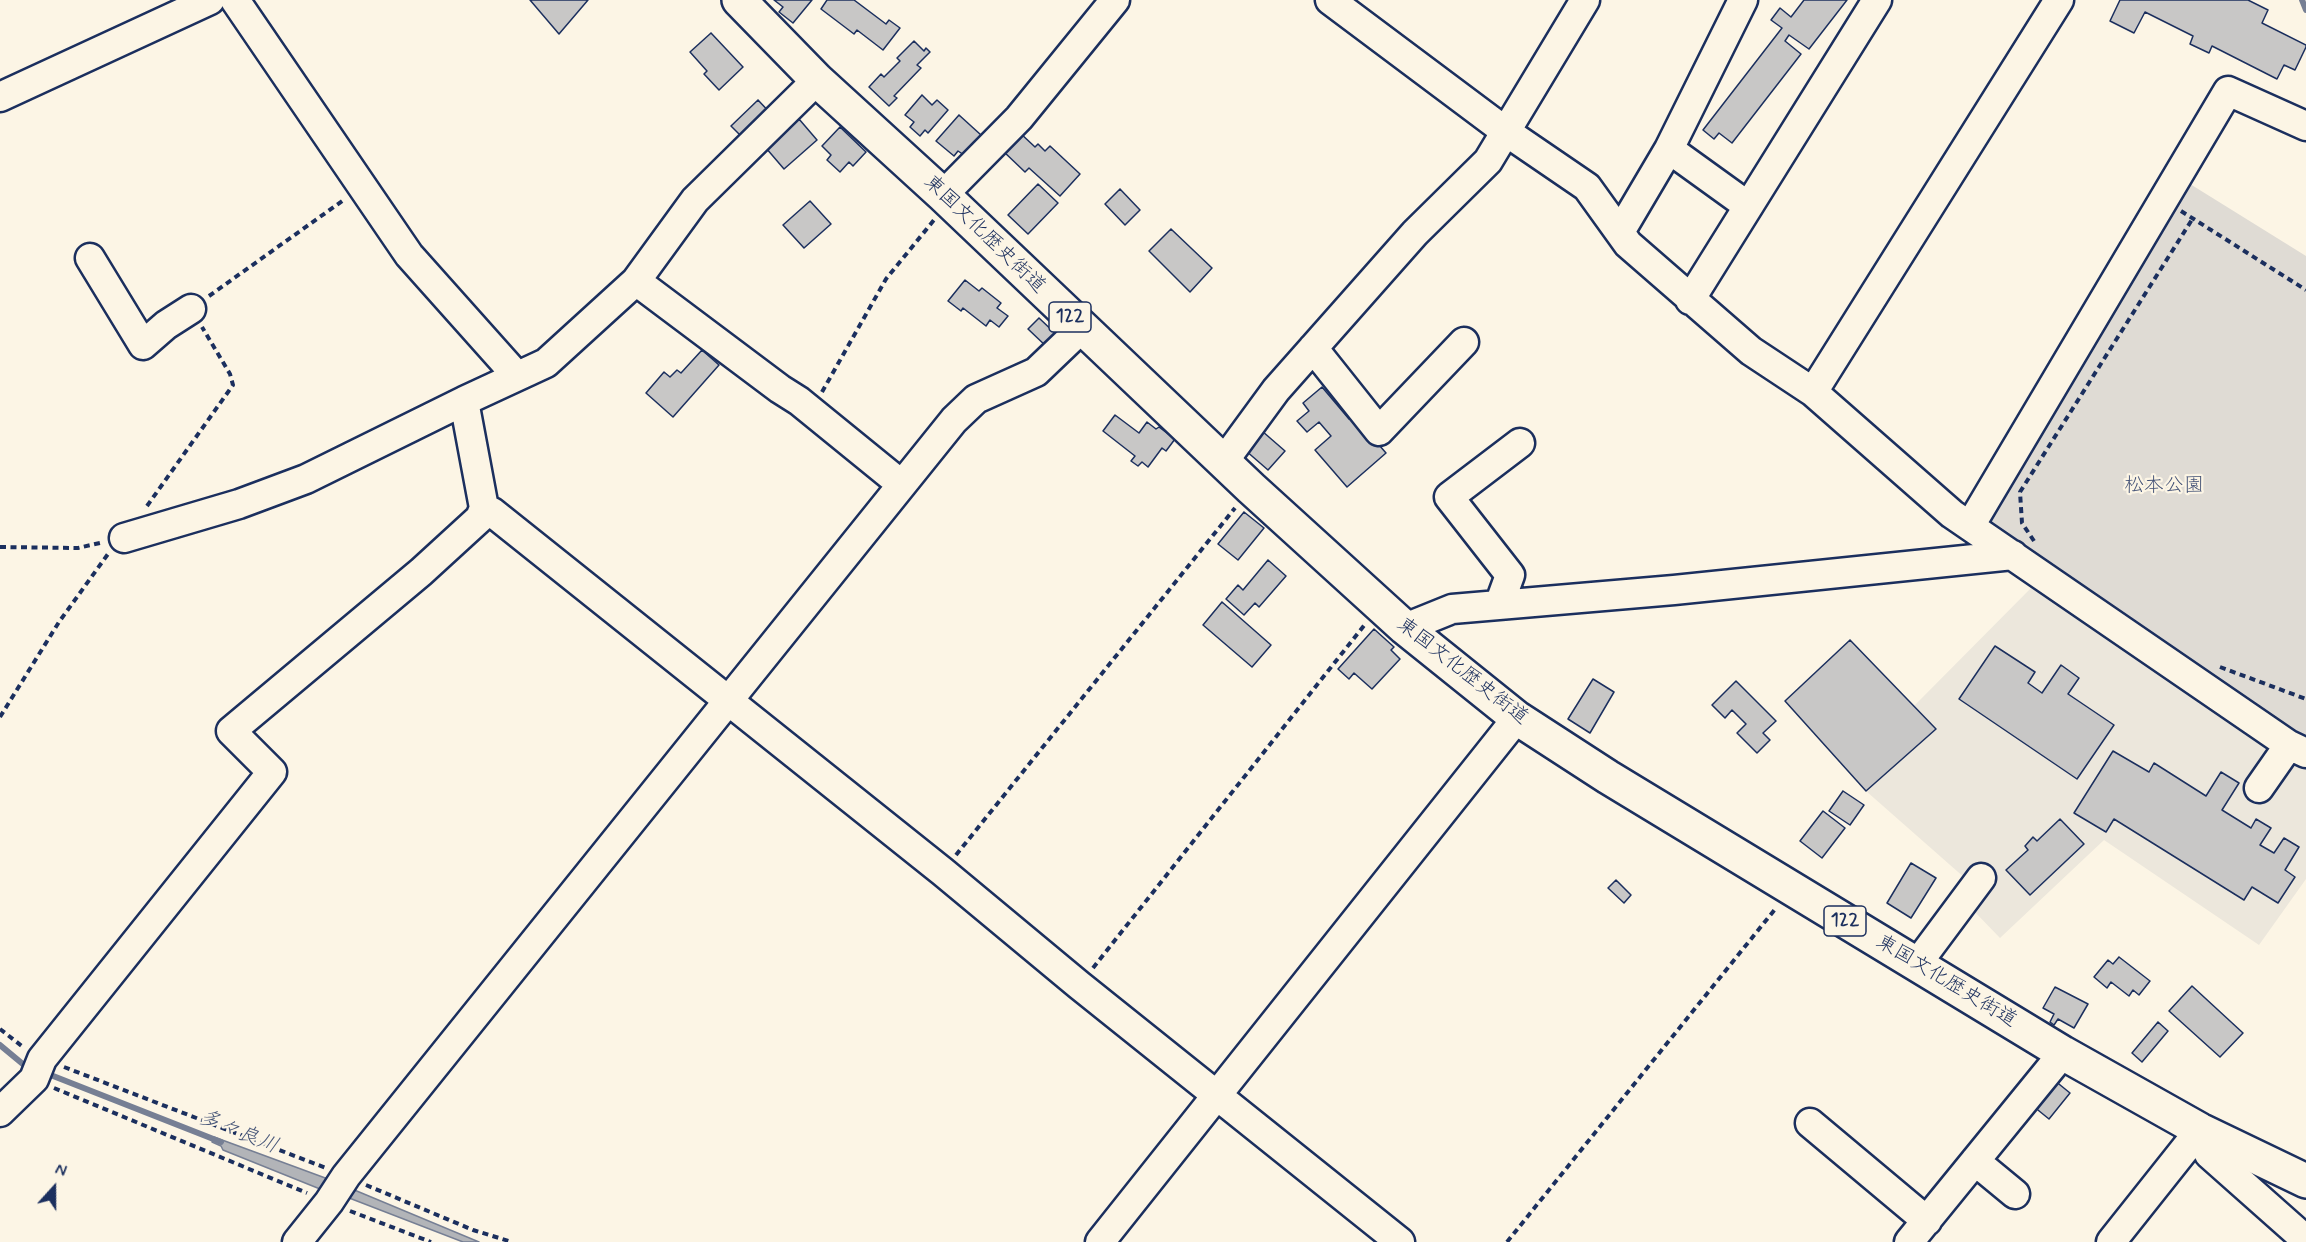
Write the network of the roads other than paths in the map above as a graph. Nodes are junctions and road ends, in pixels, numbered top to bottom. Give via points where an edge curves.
1 (210, 0) edge
2 (235, 0) edge
3 (739, 0) edge
4 (1115, 0) edge
5 (1330, 0) edge
6 (1585, 0) edge
7 (1743, 0) edge
8 (1877, 0) edge
9 (2057, 1) edge
10 (174, 7) edge
11 (817, 80) junction
12 (0, 97) edge
13 (2306, 126) edge
14 (1505, 131) junction
15 (1669, 149) junction
16 (947, 198) junction
17 (1748, 206) junction
18 (1620, 232) junction
19 (90, 258) dead end
20 (636, 281) junction
21 (1690, 300) junction
22 (191, 309) road end
23 (1082, 328) junction
24 (1464, 342) dead end
25 (1313, 348) junction
26 (517, 376) junction
27 (1813, 392) junction
28 (464, 401) junction
29 (1520, 444) dead end
30 (1224, 461) junction
31 (901, 484) junction
32 (484, 508) junction
33 (1970, 526) junction
34 (124, 538) road end
35 (2024, 549) junction
36 (1499, 605) junction
37 (1405, 628) junction
38 (729, 702) junction
39 (1517, 718) junction
40 (2297, 749) edge
41 (2259, 788) dead end
42 (1981, 878) dead end
43 (1917, 964) junction
44 (2063, 1053) junction
45 (1215, 1094) junction
46 (0, 1112) edge
47 (1810, 1123) dead end
48 (2200, 1130) junction
49 (1975, 1161) junction
50 (2306, 1181) edge
51 (2014, 1194) dead end
52 (1918, 1231) edge
53 (2306, 1240) edge
54 (297, 1242) edge
55 (1100, 1242) edge
56 (1400, 1242) edge
57 (2111, 1242) edge

1 - 10 street
2 - 26 street via 409,255
3 - 11 highway, 東国文化歴史街道 / 122
4 - 16 street via 1019,118
5 - 14 street
6 - 14 street
7 - 15 street
8 - 17 street
9 - 27 street
10 - 12 street
11 - 16 highway, 東国文化歴史街道 / 122
11 - 20 street via 695,200
13 - 33 street via 2228,91
14 - 18 street via 1587,187
14 - 25 street via 1488,161 1415,233
15 - 17 street
15 - 18 street
16 - 23 highway, 東国文化歴史街道 / 122
17 - 21 street
18 - 21 street via 1628,244
19 - 22 street via 143,345
20 - 26 street via 546,363
20 - 31 street via 805,406
21 - 27 street via 1751,351
23 - 30 highway, 東国文化歴史街道 / 122
23 - 31 street via 1036,372 975,399
24 - 25 street via 1380,431
25 - 30 street via 1276,390
26 - 28 street
27 - 33 street
28 - 32 street
28 - 34 street via 306,479 239,504
29 - 36 street via 1449,497 1510,575
30 - 37 highway, 東国文化歴史街道 / 122
31 - 38 street
32 - 38 street
32 - 46 street via 480,518 421,572 231,731 272,772
33 - 35 street
35 - 36 street via 1674,590
35 - 40 street
36 - 37 street via 1452,609
37 - 39 highway, 東国文化歴史街道 / 122
38 - 45 street
38 - 54 street
39 - 43 highway, 東国文化歴史街道 / 122
39 - 45 street
40 - 41 street
42 - 43 street
43 - 44 highway, 東国文化歴史街道 / 122
44 - 48 highway, 東国文化歴史街道 / 122
44 - 49 street
45 - 55 street
45 - 56 street
47 - 52 street
48 - 50 highway, 東国文化歴史街道 / 122
48 - 53 street via 2209,1154
48 - 57 street
49 - 51 street
49 - 52 street

